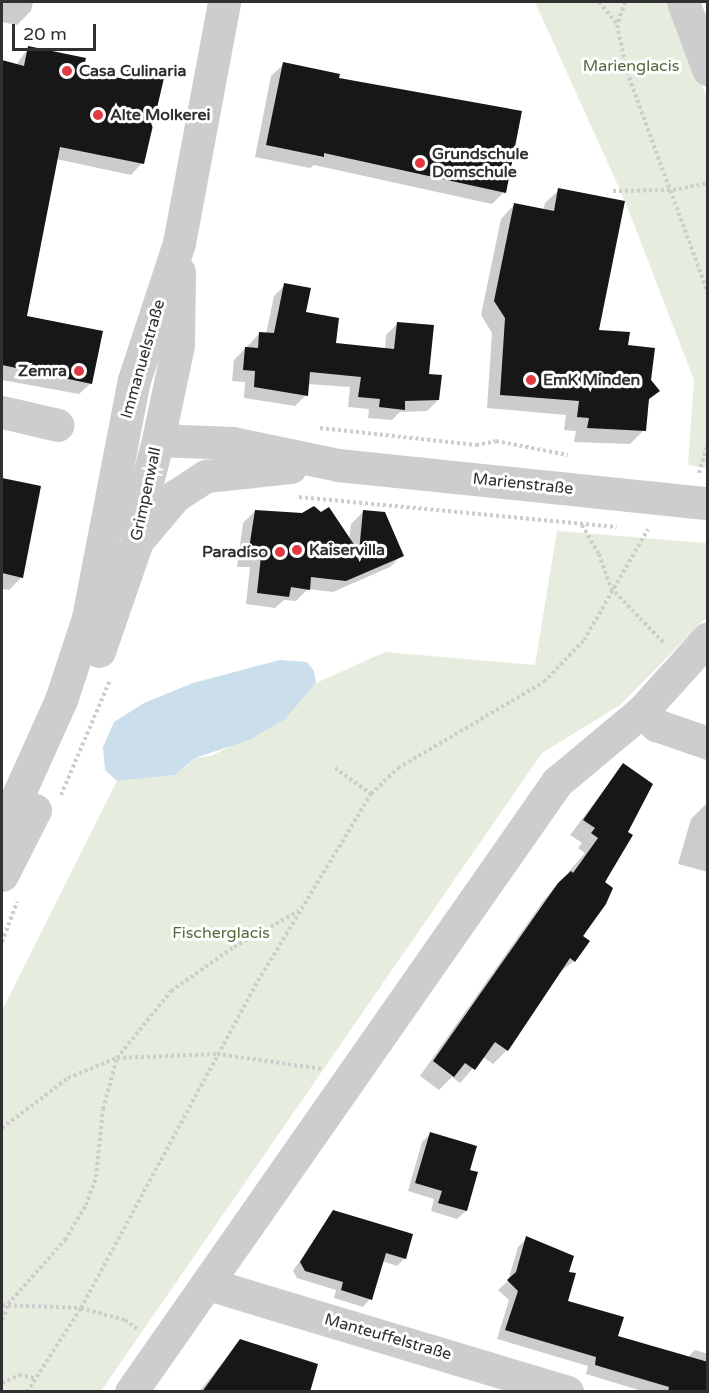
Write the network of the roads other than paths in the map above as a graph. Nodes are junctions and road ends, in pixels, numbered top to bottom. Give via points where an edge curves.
1 (224, 2) edge
2 (683, 2) edge
3 (708, 69) edge
4 (179, 243) junction
5 (2, 412) edge
6 (58, 424) dead end
7 (158, 440) junction
8 (338, 465) junction
9 (116, 477) junction
10 (703, 489) edge
11 (136, 541) junction
12 (708, 638) edge
13 (642, 711) junction
14 (708, 743) edge
15 (2, 831) edge
16 (11, 884) edge
17 (208, 1284) junction
18 (131, 1392) edge
19 (567, 1392) edge

1 - 4 street, Immanuelstraße
2 - 3 street
4 - 7 street, Immanuelstraße via 178,345
4 - 9 street, Immanuelstraße via 144,343
5 - 6 street
7 - 8 street, Marienstraße via 232,443
7 - 9 street, Grimpenwall
7 - 11 street, Grimpenwall via 139,512
8 - 10 street, Marienstraße
8 - 11 street, Marienstraße via 239,470 206,476 175,496
9 - 15 street, Grimpenwall via 88,618 61,700
11 - 16 street, Grimpenwall
12 - 13 street
13 - 14 street via 656,725
13 - 17 street via 557,782
17 - 18 street
17 - 19 street, Manteuffelstraße

